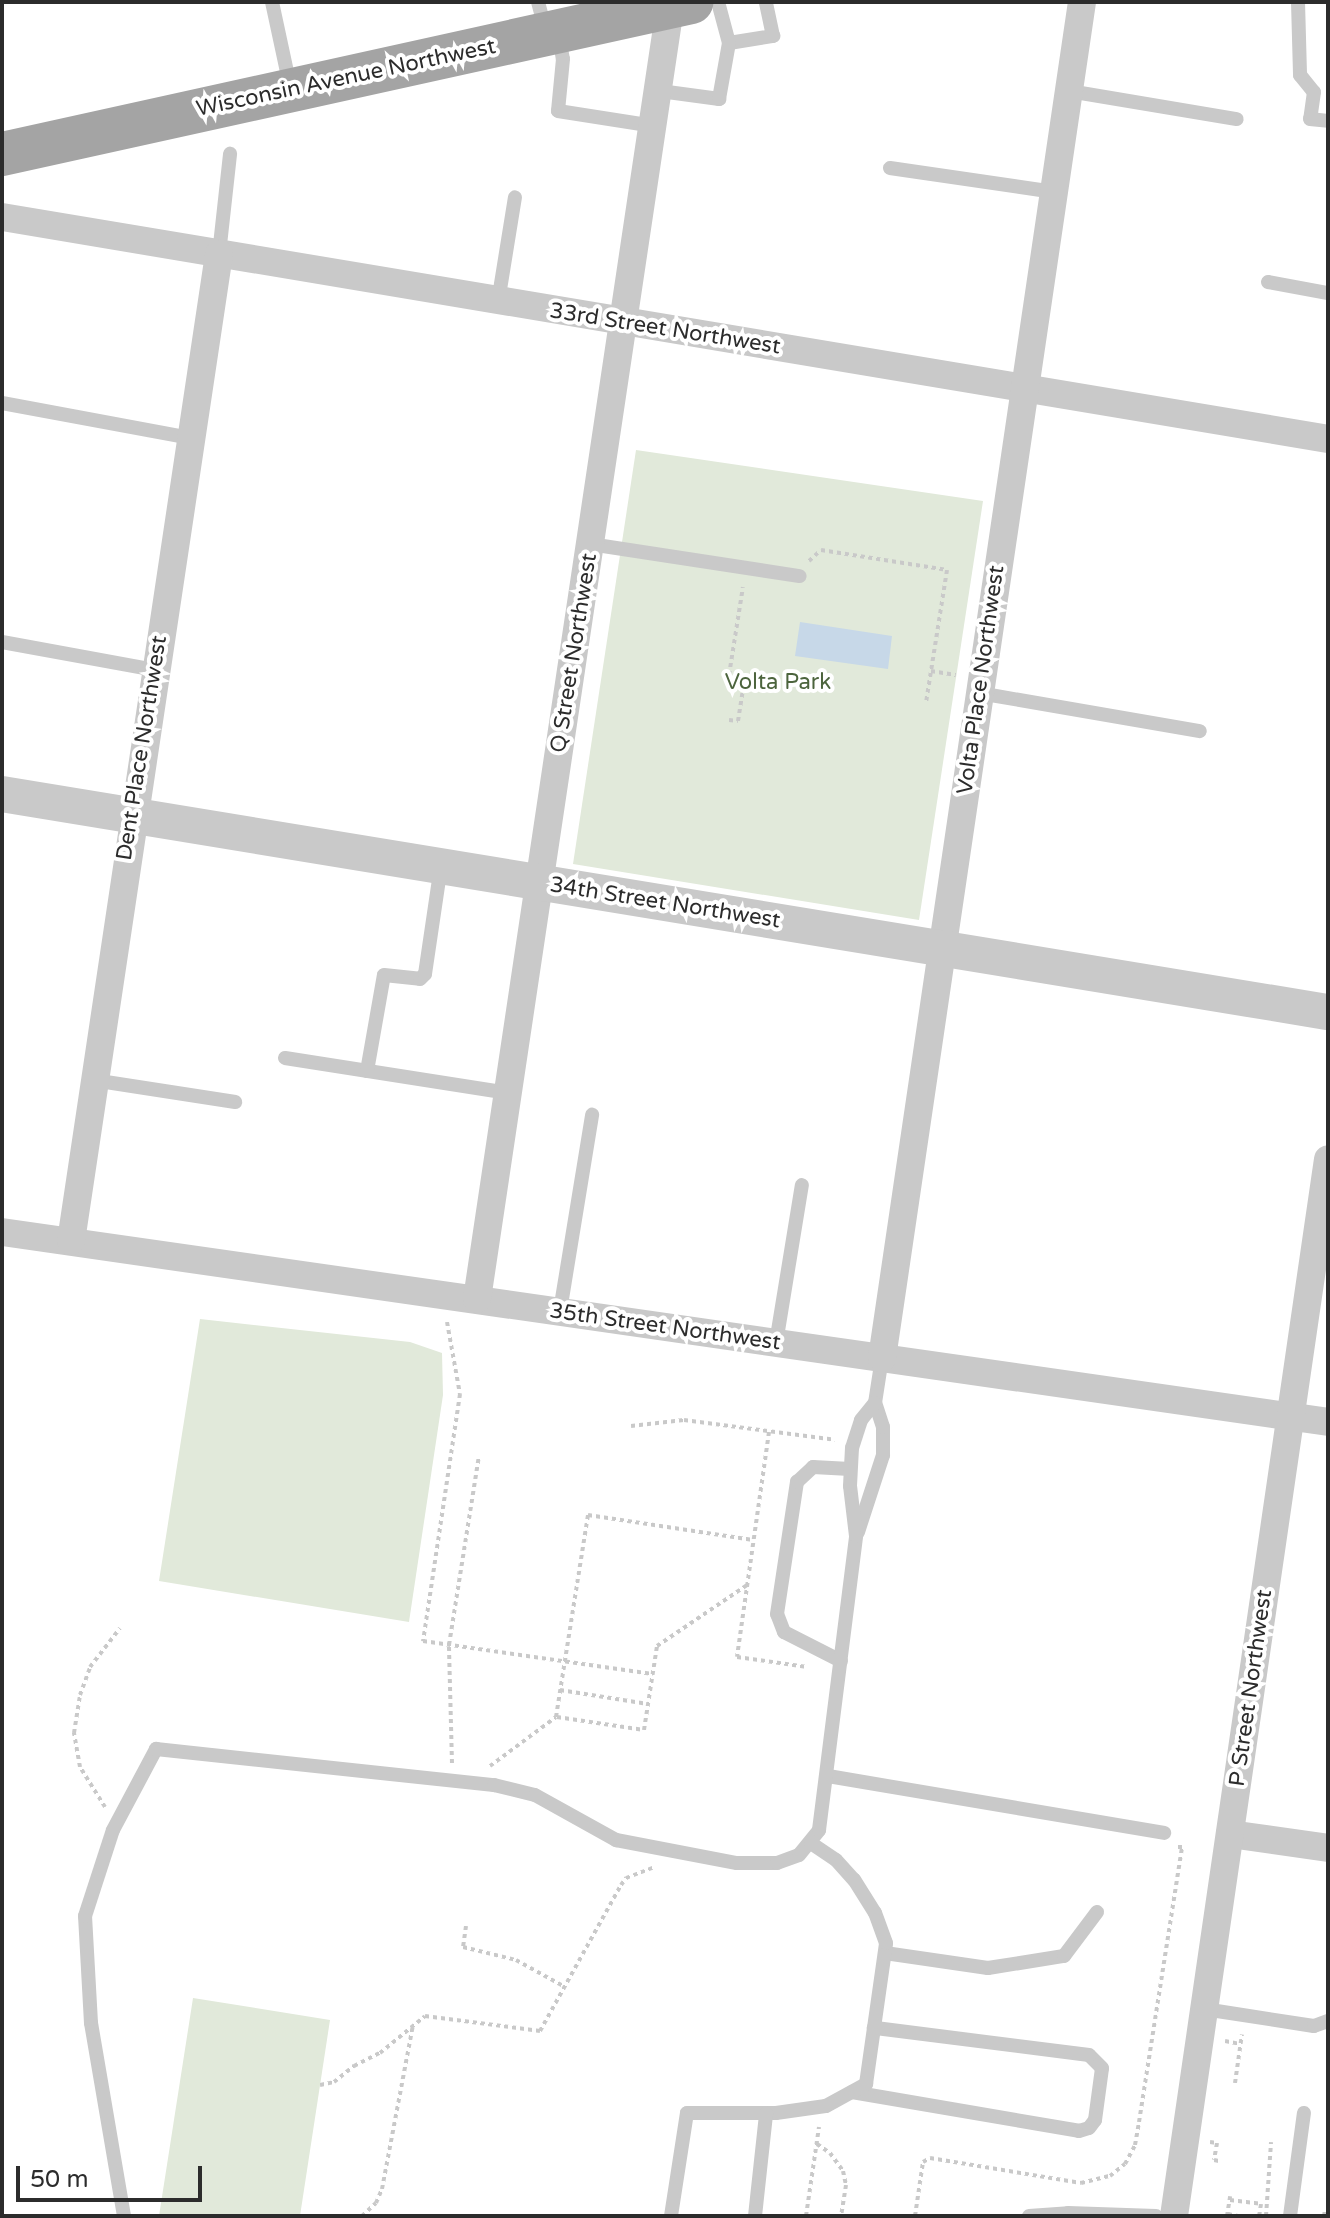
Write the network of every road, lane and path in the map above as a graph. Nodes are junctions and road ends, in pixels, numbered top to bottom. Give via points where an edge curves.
1 (272, 2) edge
2 (718, 2) edge
3 (766, 2) edge
4 (1082, 2) edge
5 (1298, 2) edge
6 (677, 4) edge
7 (547, 22) edge
8 (729, 43) junction
9 (291, 90) junction
10 (660, 91) junction
11 (1069, 91) junction
12 (1237, 119) dead end
13 (1328, 121) edge
14 (654, 126) junction
15 (2, 154) edge
16 (230, 154) dead end
17 (890, 168) dead end
18 (1054, 192) junction
19 (515, 197) dead end
20 (2, 217) edge
21 (219, 254) junction
22 (1268, 282) dead end
23 (1328, 293) edge
24 (498, 302) junction
25 (623, 322) junction
26 (1025, 388) junction
27 (2, 403) edge
28 (190, 438) junction
29 (1328, 439) edge
30 (590, 544) junction
31 (800, 576) joint
32 (743, 586) dead end
33 (2, 642) edge
34 (154, 670) junction
35 (931, 671) junction
36 (956, 675) dead end
37 (979, 693) junction
38 (926, 703) dead end
39 (729, 720) dead end
40 (1200, 731) dead end
41 (2, 794) edge
42 (132, 816) junction
43 (441, 866) junction
44 (539, 883) junction
45 (942, 949) junction
46 (1328, 1012) edge
47 (285, 1058) dead end
48 (367, 1071) junction
49 (93, 1080) junction
50 (508, 1093) junction
51 (235, 1102) dead end
52 (592, 1115) dead end
53 (1328, 1159) edge
54 (802, 1185) dead end
55 (2, 1232) edge
56 (71, 1241) junction
57 (477, 1299) junction
58 (560, 1311) junction
59 (447, 1322) dead end
60 (776, 1343) junction
61 (882, 1358) junction
62 (875, 1403) junction
63 (1291, 1416) junction
64 (1328, 1422) edge
65 (631, 1426) dead end
66 (769, 1432) junction
67 (840, 1440) dead end
68 (479, 1456) dead end
69 (850, 1469) junction
70 (856, 1536) junction
71 (753, 1540) junction
72 (747, 1585) junction
73 (120, 1628) dead end
74 (449, 1645) junction
75 (841, 1661) junction
76 (564, 1662) junction
77 (807, 1667) dead end
78 (653, 1674) junction
79 (560, 1690) junction
80 (648, 1704) junction
81 (556, 1717) junction
82 (452, 1765) dead end
83 (486, 1769) dead end
84 (828, 1776) junction
85 (1164, 1833) dead end
86 (1230, 1834) junction
87 (811, 1843) junction
88 (1328, 1848) edge
89 (686, 1853) junction
90 (101, 1865) junction
91 (1097, 1912) dead end
92 (466, 1926) dead end
93 (885, 1953) junction
94 (565, 1987) junction
95 (1204, 2009) junction
96 (1328, 2021) edge
97 (1244, 2022) dead end
98 (413, 2023) junction
99 (874, 2028) junction
100 (1225, 2041) dead end
101 (1240, 2044) junction
102 (1235, 2083) dead end
103 (320, 2085) dead end
104 (852, 2092) junction
105 (1304, 2113) dead end
106 (766, 2114) junction
107 (820, 2120) dead end
108 (1271, 2142) dead end
109 (1217, 2143) dead end
110 (817, 2144) junction
111 (1219, 2161) dead end
112 (364, 2214) edge
113 (1228, 2215) edge
114 (124, 2216) edge
115 (374, 2216) edge
116 (671, 2216) edge
117 (755, 2216) edge
118 (806, 2216) edge
119 (841, 2216) edge
120 (1029, 2216) edge
121 (1156, 2216) edge
122 (1174, 2216) edge
123 (1238, 2216) edge
124 (1259, 2216) edge
125 (1266, 2216) edge
126 (1290, 2216) edge

1 - 9 lane
2 - 8 lane
3 - 8 lane via 773,36
4 - 11 street, Volta Place Northwest
5 - 13 lane via 1300,75 1314,92 1310,119
6 - 7 main road, Wisconsin Avenue Northwest
6 - 10 street, Q Street Northwest
7 - 9 main road, Wisconsin Avenue Northwest
7 - 14 lane via 563,59 558,111
8 - 10 lane via 719,99
9 - 15 main road, Wisconsin Avenue Northwest
10 - 14 street, Q Street Northwest
11 - 12 lane
11 - 18 street, Volta Place Northwest
14 - 25 street, Q Street Northwest
16 - 21 lane
17 - 18 lane
18 - 26 street, Volta Place Northwest
19 - 24 lane
20 - 21 street, 33rd Street Northwest
21 - 24 street, 33rd Street Northwest
21 - 28 street, Dent Place Northwest
22 - 23 lane
24 - 25 street, 33rd Street Northwest
25 - 26 street, 33rd Street Northwest
25 - 30 street, Q Street Northwest
26 - 29 street, 33rd Street Northwest
26 - 37 street, Volta Place Northwest
27 - 28 lane
28 - 34 street, Dent Place Northwest
30 - 31 lane
30 - 44 street, Q Street Northwest
31 - 35 path via 821,550 947,570
32 - 39 path via 729,675 745,677 738,721
33 - 34 lane
34 - 42 street, Dent Place Northwest
35 - 36 path
35 - 38 path
37 - 40 lane
37 - 45 street, Volta Place Northwest
41 - 42 street, 34th Street Northwest
42 - 43 street, 34th Street Northwest
42 - 49 street, Dent Place Northwest
43 - 44 street, 34th Street Northwest
43 - 48 lane via 425,974 420,979 384,975
44 - 45 street, 34th Street Northwest
44 - 50 street, Q Street Northwest
45 - 46 street, 34th Street Northwest
45 - 61 street, Volta Place Northwest
47 - 48 lane
48 - 50 lane
49 - 51 lane
49 - 56 street, Dent Place Northwest
50 - 57 street, Q Street Northwest
52 - 58 lane
53 - 63 street, P Street Northwest
54 - 60 lane
55 - 56 street, 35th Street Northwest
56 - 57 street, 35th Street Northwest
57 - 58 street, 35th Street Northwest
58 - 60 street, 35th Street Northwest
59 - 74 path via 460,1394 423,1641
60 - 61 street, 35th Street Northwest
61 - 62 lane
61 - 63 street, 35th Street Northwest
62 - 69 lane via 861,1420
62 - 70 lane via 883,1427 883,1455
63 - 64 street, 35th Street Northwest
63 - 86 street, P Street Northwest
65 - 66 path via 684,1420
66 - 67 path
66 - 71 path
68 - 74 path
69 - 70 lane
69 - 75 lane via 813,1467 797,1482 777,1614 784,1632
70 - 75 lane
71 - 72 path
71 - 76 path via 588,1515
72 - 77 path via 737,1657
72 - 78 path via 657,1646
73 - 90 path via 90,1667 74,1733 80,1767 105,1806
74 - 76 path
74 - 82 path
75 - 84 lane
76 - 78 path
76 - 79 path
78 - 80 path
79 - 80 path
79 - 81 path
80 - 81 path via 644,1730
81 - 83 path
84 - 85 lane
84 - 87 lane via 819,1830
86 - 88 street
86 - 95 street, P Street Northwest
87 - 89 lane via 799,1855 777,1863 737,1863
87 - 93 lane via 836,1860 866,1897 886,1943
89 - 90 lane via 616,1840 535,1795 494,1785 156,1749 113,1830
89 - 94 path via 626,1878
90 - 114 lane via 85,1916 91,2023
91 - 93 lane via 1064,1956 988,1968
92 - 94 path via 463,1947 516,1960
93 - 99 lane
94 - 98 path via 540,2031 437,2016
95 - 96 lane via 1314,2026
95 - 122 street, P Street Northwest
97 - 101 path
98 - 103 path via 380,2053
98 - 112 path via 382,2189
99 - 104 lane via 866,2084
99 - 104 lane via 1089,2055 1102,2068 1095,2120 1079,2131
100 - 101 path
101 - 102 path
104 - 106 lane via 826,2106
105 - 126 lane
106 - 116 lane via 687,2113
106 - 117 lane
107 - 110 path
108 - 125 path
109 - 111 path via 1214,2160
110 - 118 path
110 - 119 path via 843,2171
112 - 115 path
113 - 123 path
113 - 124 path via 1230,2198 1261,2204
120 - 121 lane

